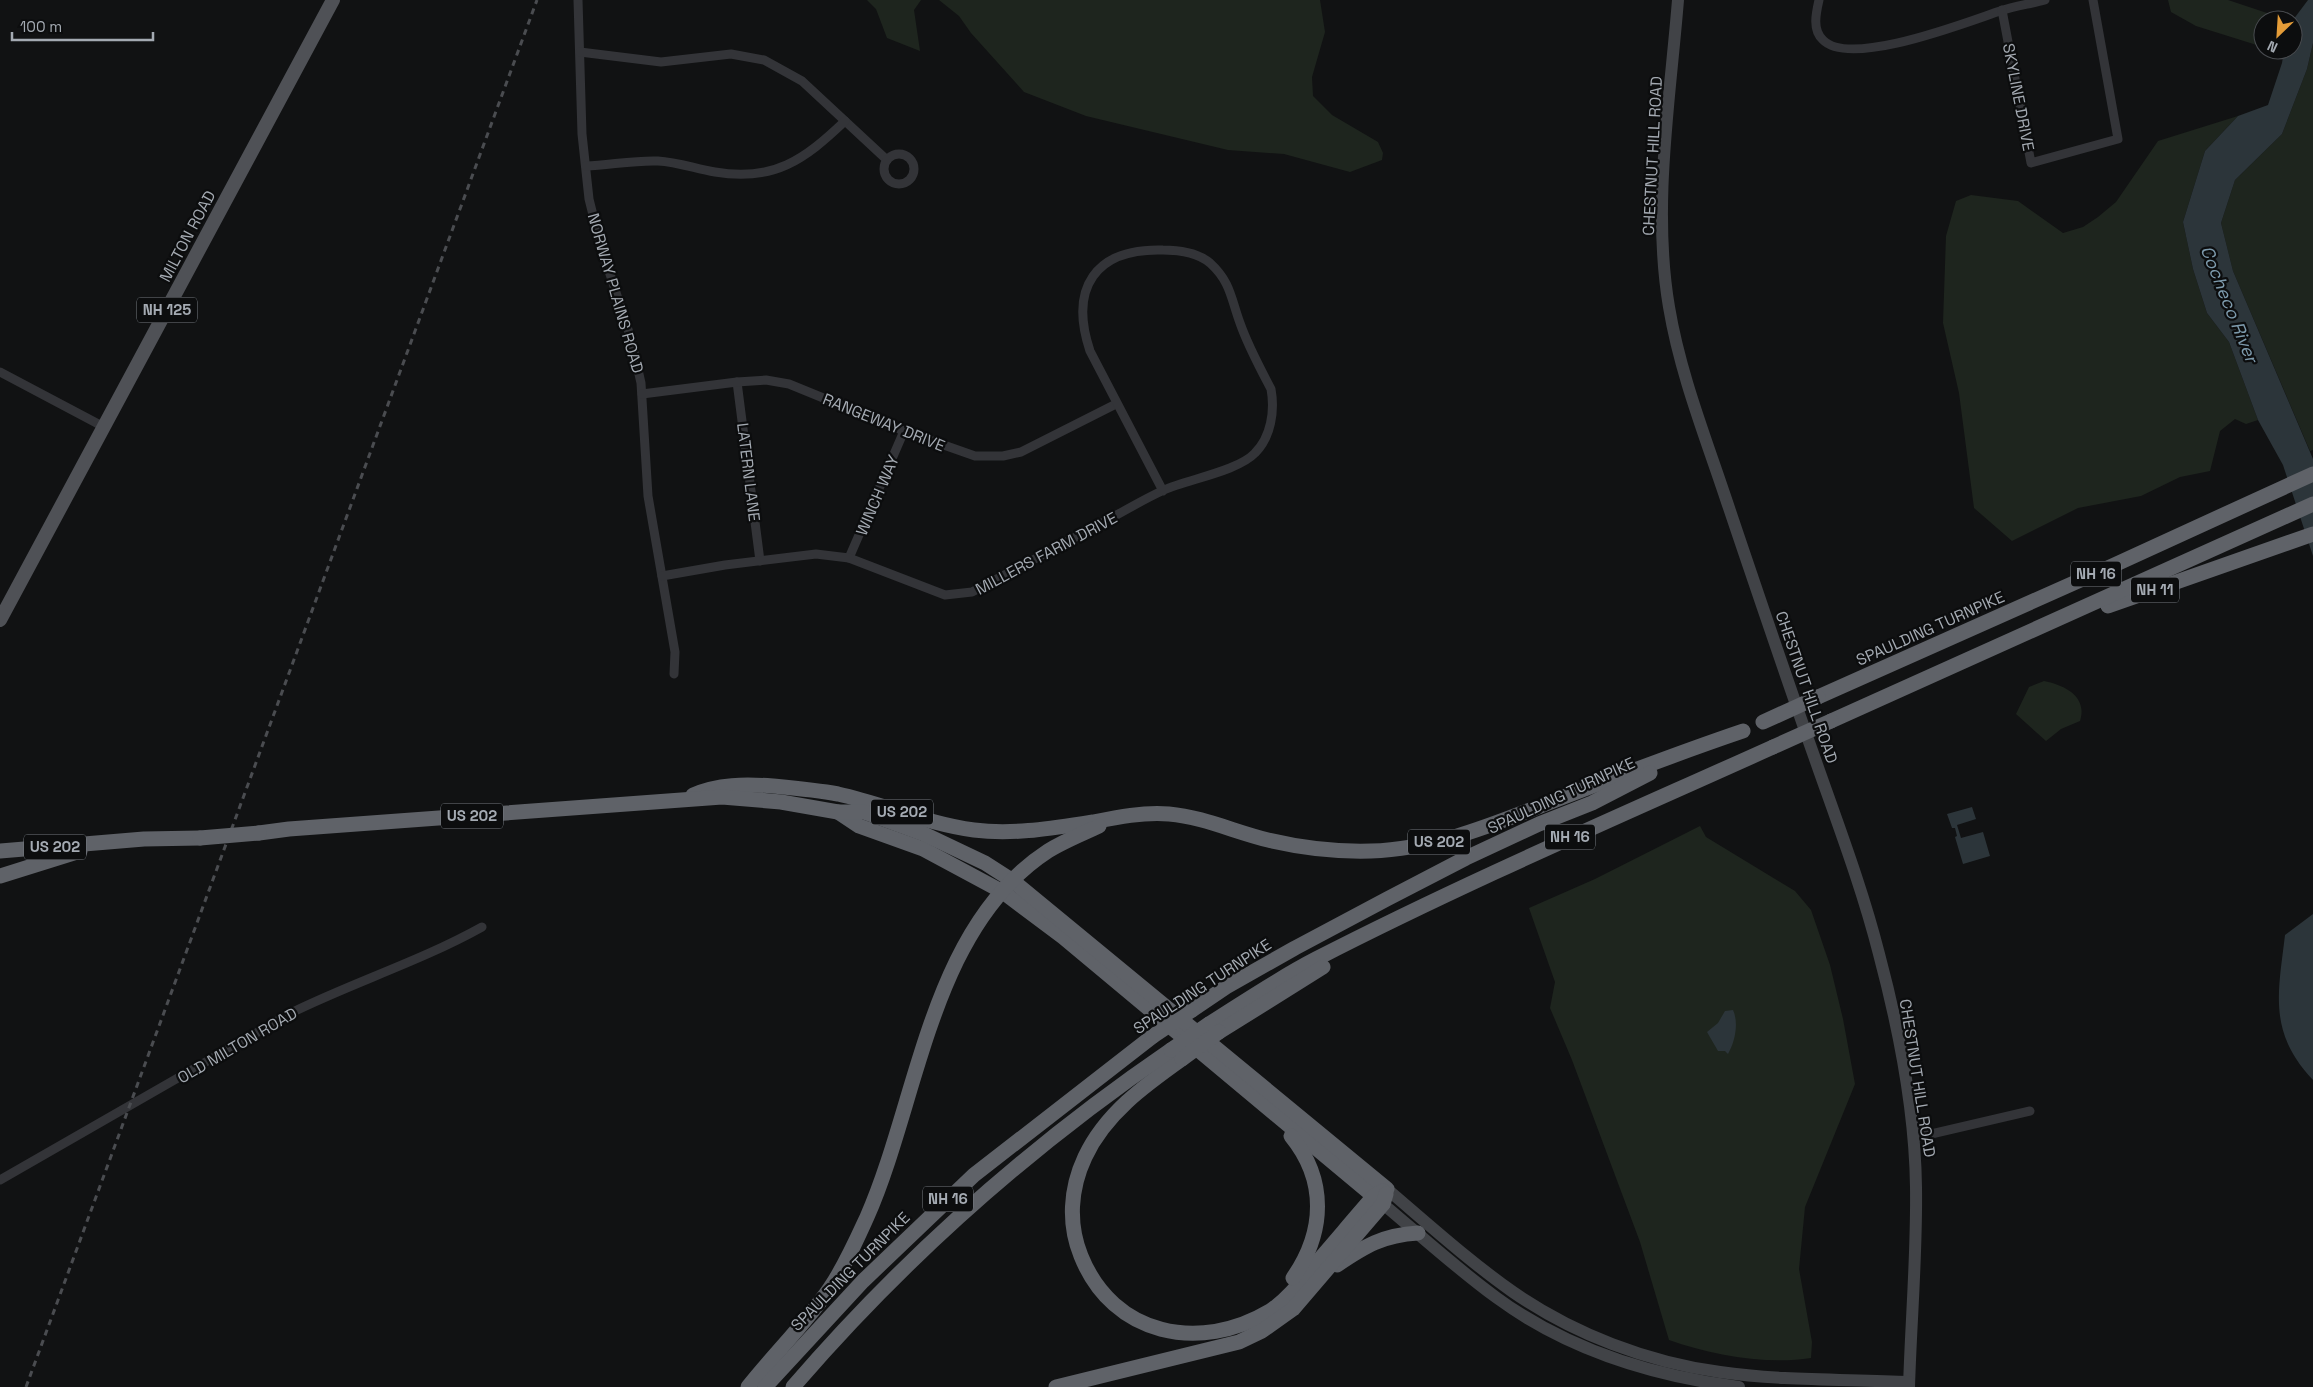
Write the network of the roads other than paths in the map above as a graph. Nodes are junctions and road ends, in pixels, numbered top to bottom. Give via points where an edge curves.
1 (333, 0) edge
2 (578, 0) edge
3 (1678, 0) edge
4 (1819, 0) edge
5 (2045, 0) edge
6 (2093, 0) edge
7 (2002, 10) junction
8 (580, 52) junction
9 (845, 122) junction
10 (887, 160) dead end
11 (586, 166) junction
12 (0, 372) edge
13 (738, 382) junction
14 (642, 394) junction
15 (1116, 404) junction
16 (104, 427) junction
17 (904, 431) junction
18 (2313, 474) edge
19 (1163, 491) junction
20 (2313, 504) edge
21 (2313, 534) edge
22 (849, 558) junction
23 (760, 561) junction
24 (662, 576) junction
25 (0, 620) edge
26 (2014, 638) junction
27 (674, 674) dead end
28 (1742, 732) junction
29 (685, 799) junction
30 (1121, 817) junction
31 (110, 842) junction
32 (0, 851) edge
33 (0, 876) edge
34 (1008, 887) junction
35 (482, 927) dead end
36 (1176, 1055) junction
37 (1254, 1097) junction
38 (2030, 1111) dead end
39 (1914, 1138) junction
40 (0, 1180) edge
41 (1381, 1196) junction
42 (1418, 1233) junction
43 (1311, 1288) junction
44 (1251, 1320) junction
45 (1909, 1384) edge
46 (748, 1387) edge
47 (765, 1387) edge
48 (794, 1387) edge
49 (1056, 1387) edge
50 (1740, 1387) edge

1 - 16 main road, MILTON ROAD / NH 125
2 - 8 street, NORWAY PLAINS ROAD
3 - 39 street, CHESTNUT HILL ROAD via 1662,224 1666,286 1674,334 1716,470 1878,949 1901,1055
4 - 7 street via 1817,32 1831,46 1846,48 1919,39
5 - 7 street
6 - 7 street, SKYLINE DRIVE via 2118,139 2031,164
8 - 9 street via 661,62 719,54 754,57 798,78
8 - 11 street, NORWAY PLAINS ROAD
9 - 10 street
9 - 11 street via 803,158 760,172 726,174 660,161
11 - 14 street, NORWAY PLAINS ROAD via 594,221 631,339
12 - 16 street
13 - 14 street, RANGEWAY DRIVE
13 - 17 street, RANGEWAY DRIVE via 766,380 789,384
13 - 23 street, LATERN LANE
14 - 24 street, NORWAY PLAINS ROAD via 648,496
15 - 17 street, RANGEWAY DRIVE via 1037,445 1003,456 974,456
15 - 19 street, MILLERS FARM DRIVE
15 - 19 street, MILLERS FARM DRIVE via 1083,330 1084,291 1095,272 1116,257 1153,249 1191,253 1209,262 1231,291 1239,322 1271,389 1270,423 1261,446 1245,461
16 - 25 main road, MILTON ROAD / NH 125
17 - 22 street, WINCH WAY
18 - 28 highway, SPAULDING TURNPIKE / NH 16, bridge
19 - 22 street, MILLERS FARM DRIVE via 972,592 945,595
20 - 26 highway, NH 16
21 - 26 highway, NH 11
22 - 23 street, MILLERS FARM DRIVE via 816,554
23 - 24 street, MILLERS FARM DRIVE
24 - 27 street, NORWAY PLAINS ROAD via 675,652
26 - 36 highway, NH 16, bridge via 1538,851 1314,960
28 - 30 highway, US 202 via 1659,760 1513,817 1446,840 1411,847 1364,851 1311,848 1267,840 1191,817 1167,814
28 - 47 highway, SPAULDING TURNPIKE / NH 16, bridge via 1466,858 1226,987 1153,1036 974,1175 863,1280
29 - 30 highway, US 202 via 711,787 742,785 803,789 839,794 952,827 996,832 1051,829
29 - 31 highway, US 202, bridge via 200,838
29 - 34 highway, US 202 via 722,797 781,802 838,812 859,826 923,849
30 - 34 highway via 1048,851
31 - 32 highway, US 202
31 - 33 highway
34 - 37 highway, US 202
34 - 41 highway
34 - 46 highway via 987,909 951,972 868,1216 850,1254 817,1306
35 - 40 street, OLD MILTON ROAD via 429,955 333,992 291,1013
36 - 44 highway via 1110,1119 1090,1148 1076,1182 1072,1219 1076,1241 1088,1271 1107,1298 1144,1324 1176,1333 1199,1334 1217,1332
36 - 48 highway, NH 16 via 1053,1136 955,1221 858,1317
37 - 41 highway
37 - 44 highway, US 202 via 1301,1148 1314,1176 1318,1203 1315,1232 1306,1257 1283,1291
38 - 39 street
39 - 45 street, CHESTNUT HILL ROAD via 1915,1285
41 - 42 street
41 - 43 highway
41 - 44 highway via 1293,1291 1271,1310
41 - 45 street via 1514,1292 1561,1321 1622,1348 1684,1366 1720,1372
42 - 43 highway via 1399,1234 1374,1242 1336,1266
42 - 50 street via 1497,1298 1551,1332 1627,1364 1688,1380
43 - 49 highway via 1282,1319 1239,1342

